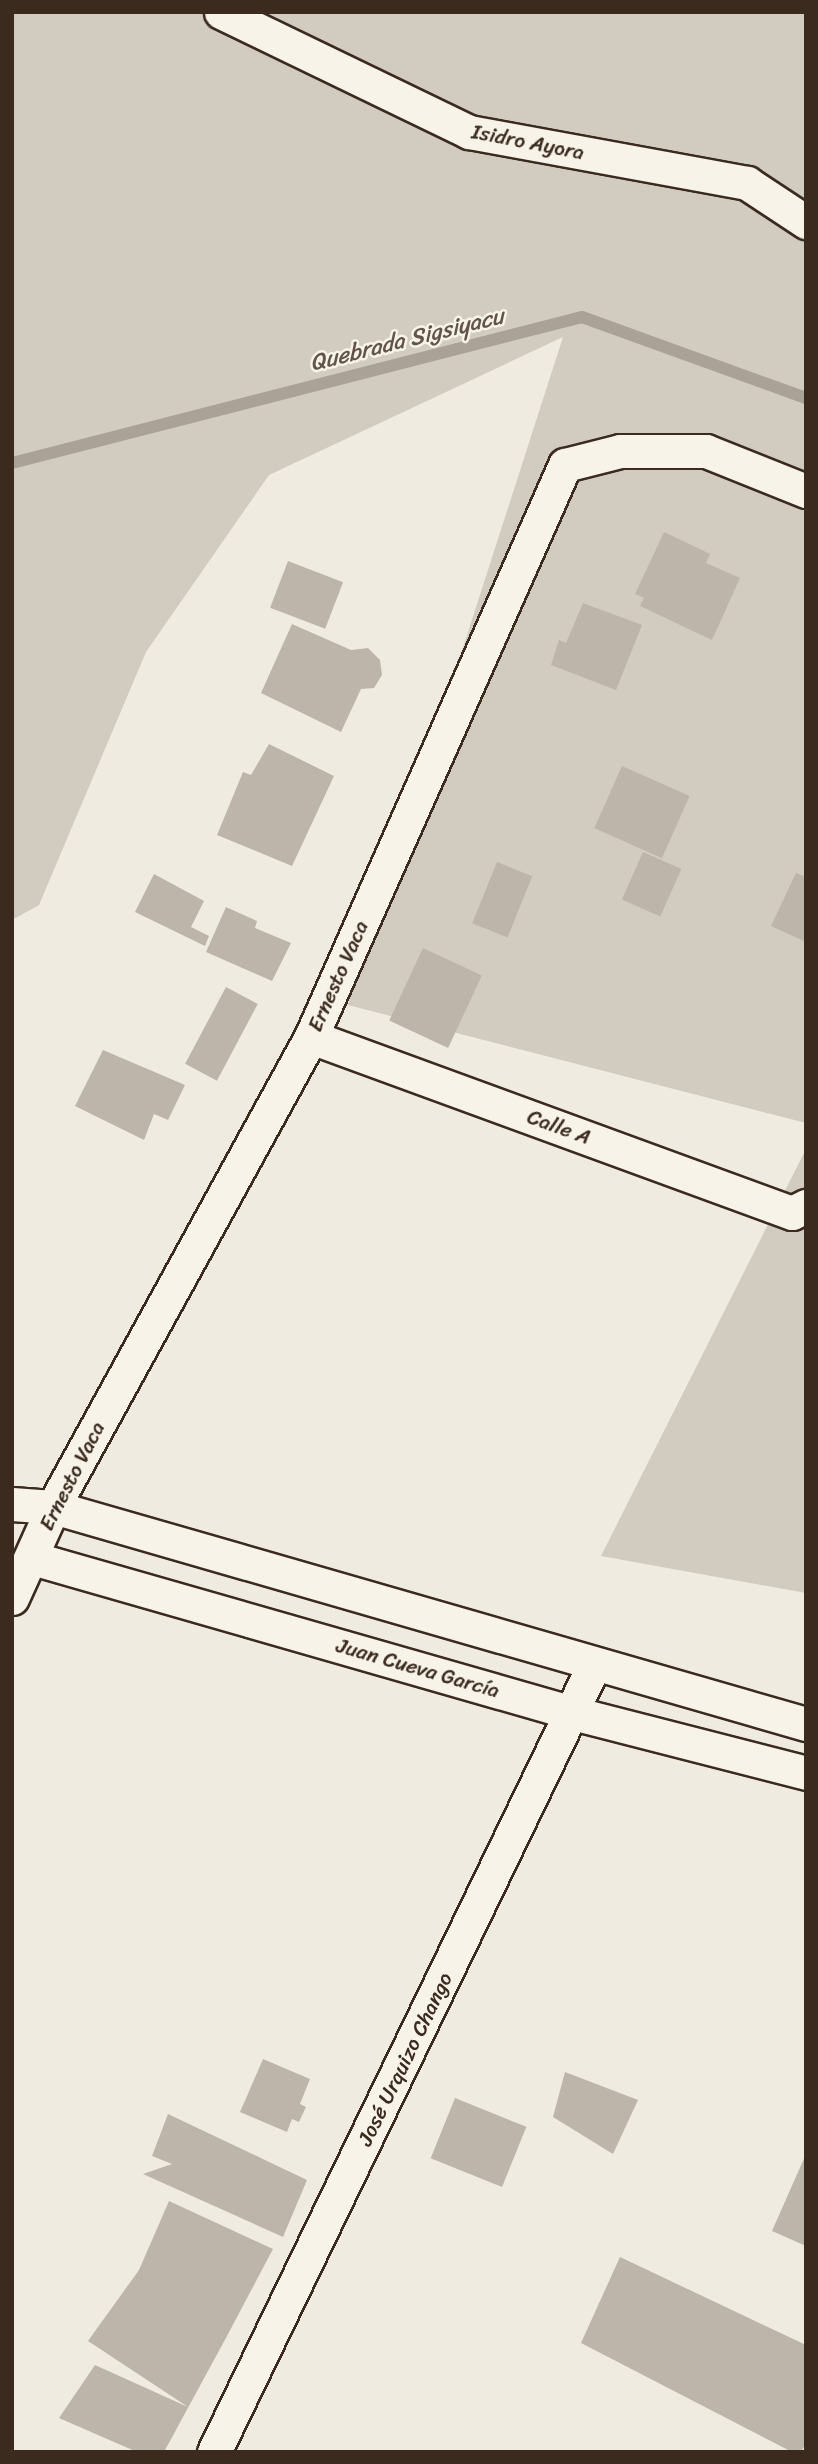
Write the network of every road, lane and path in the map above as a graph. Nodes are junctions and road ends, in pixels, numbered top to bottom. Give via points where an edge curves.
1 (220, 12) edge
2 (806, 222) edge
3 (806, 491) edge
4 (311, 1037) junction
5 (806, 1206) edge
6 (12, 1504) edge
7 (53, 1507) junction
8 (32, 1558) junction
9 (12, 1598) edge
10 (594, 1665) junction
11 (573, 1713) junction
12 (806, 1724) edge
13 (806, 1773) edge
14 (214, 2452) edge

1 - 2 street, Isidro Ayora via 469,132 747,183
3 - 4 street, Ernesto Vaca via 706,451 620,451 565,465
4 - 5 street, Calle A via 792,1213
4 - 7 street, Ernesto Vaca
6 - 7 street
7 - 8 street, Ernesto Vaca
7 - 10 street
8 - 9 street, Ernesto Vaca
8 - 11 street, Juan Cueva García
10 - 11 street, José Urquizo Chango
10 - 12 street
11 - 13 street, Juan Cueva García
11 - 14 street, José Urquizo Chango

